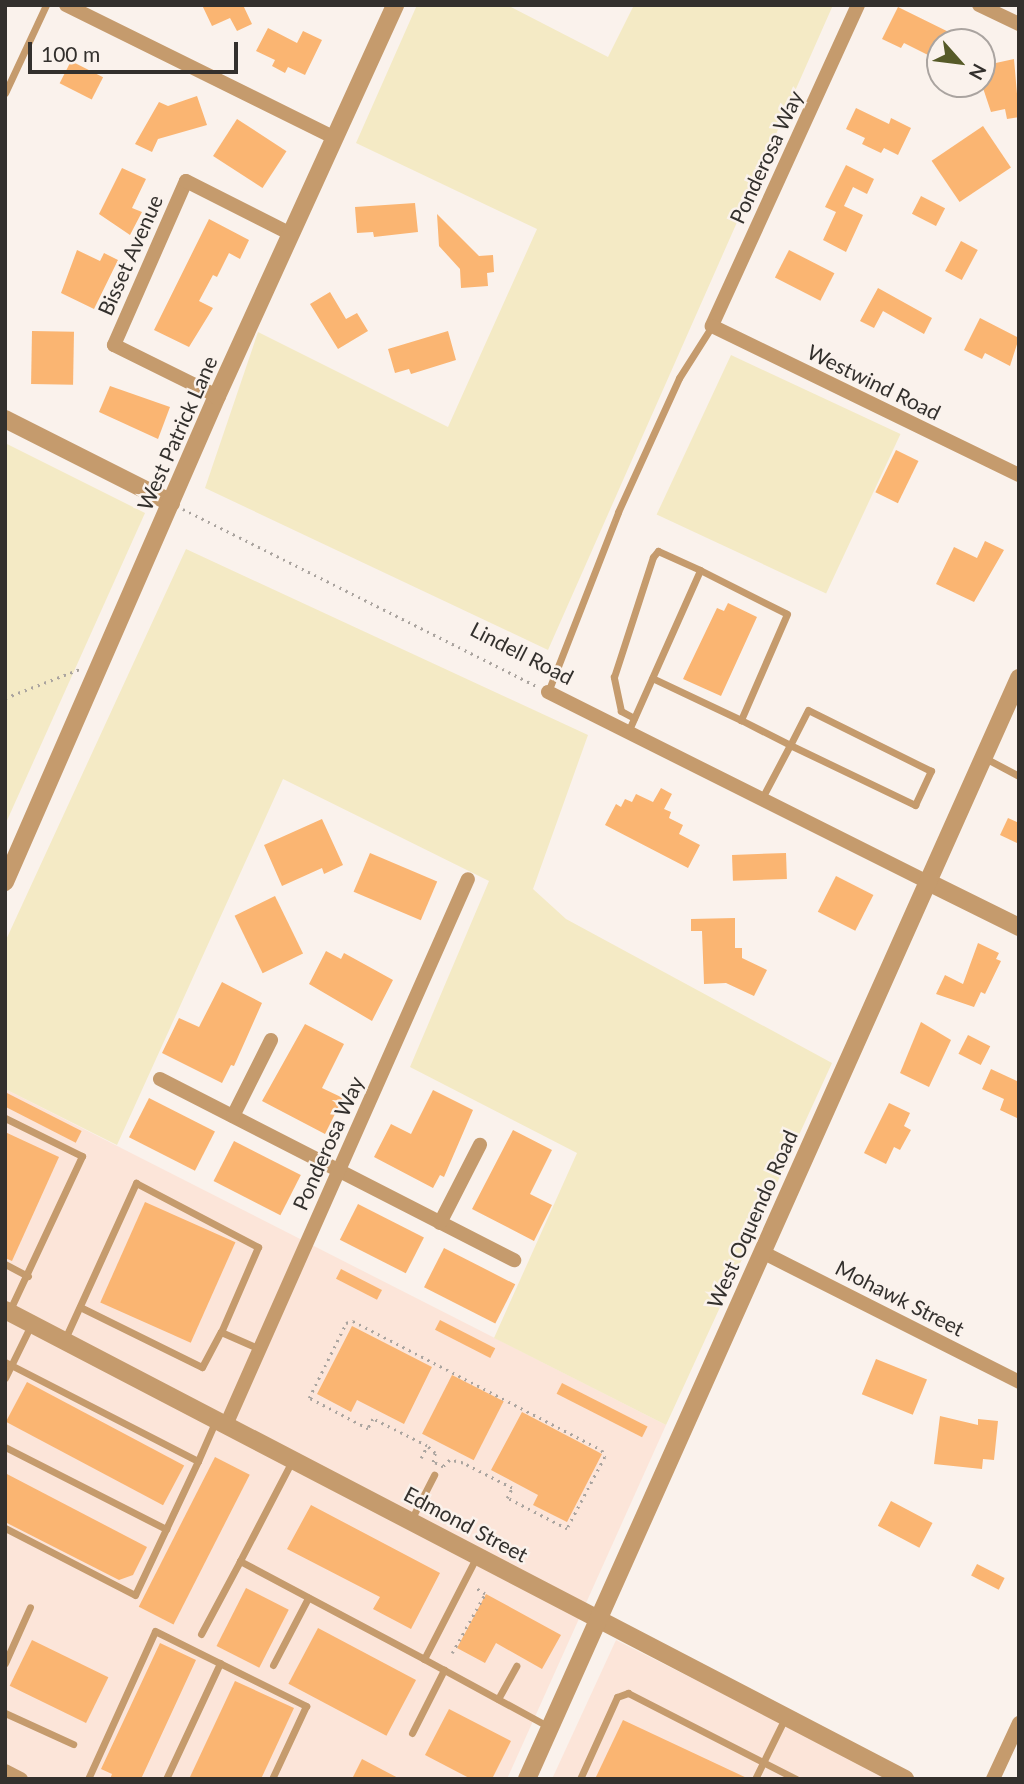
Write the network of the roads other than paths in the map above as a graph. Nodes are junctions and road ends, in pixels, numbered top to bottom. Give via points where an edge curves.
1 (46, 5) edge
2 (66, 5) edge
3 (395, 5) edge
4 (858, 5) edge
5 (979, 5) edge
6 (1019, 24) edge
7 (5, 93) edge
8 (335, 138) junction
9 (291, 234) junction
10 (712, 326) junction
11 (217, 396) junction
12 (5, 419) edge
13 (1019, 475) edge
14 (171, 503) junction
15 (700, 570) junction
16 (652, 678) junction
17 (1019, 678) edge
18 (548, 692) joint
19 (634, 718) junction
20 (741, 720) junction
21 (628, 732) junction
22 (790, 745) junction
23 (984, 757) junction
24 (1019, 776) edge
25 (762, 799) junction
26 (7, 873) edge
27 (468, 879) dead end
28 (928, 883) junction
29 (1019, 927) edge
30 (271, 1040) dead end
31 (160, 1079) dead end
32 (233, 1116) junction
33 (5, 1118) edge
34 (480, 1145) dead end
35 (339, 1171) junction
36 (440, 1223) junction
37 (762, 1252) junction
38 (514, 1260) dead end
39 (5, 1264) edge
40 (28, 1276) junction
41 (80, 1307) junction
42 (7, 1311) edge
43 (31, 1324) junction
44 (221, 1332) junction
45 (64, 1341) junction
46 (260, 1349) junction
47 (8, 1363) edge
48 (5, 1378) edge
49 (1019, 1382) edge
50 (221, 1422) junction
51 (5, 1447) edge
52 (293, 1459) junction
53 (198, 1461) junction
54 (434, 1475) dead end
55 (411, 1520) junction
56 (5, 1528) edge
57 (166, 1529) junction
58 (478, 1555) junction
59 (240, 1561) junction
60 (308, 1598) junction
61 (30, 1607) dead end
62 (598, 1620) junction
63 (201, 1634) dead end
64 (424, 1659) junction
65 (5, 1663) edge
66 (220, 1664) junction
67 (274, 1665) dead end
68 (516, 1666) dead end
69 (444, 1670) junction
70 (498, 1699) junction
71 (5, 1713) edge
72 (786, 1717) junction
73 (1019, 1723) edge
74 (550, 1727) junction
75 (412, 1733) dead end
76 (73, 1744) dead end
77 (763, 1762) junction
78 (5, 1771) edge
79 (21, 1779) edge
80 (88, 1779) edge
81 (166, 1779) edge
82 (272, 1779) edge
83 (527, 1779) edge
84 (580, 1779) edge
85 (755, 1779) edge
86 (796, 1779) edge
87 (905, 1779) edge
88 (993, 1779) edge

1 - 7 lane
2 - 8 street
3 - 8 street, West Patrick Lane
4 - 10 street, Ponderosa Way
5 - 6 street
8 - 9 street, West Patrick Lane
9 - 11 street, West Patrick Lane
9 - 11 street, Bisset Avenue via 186,181 114,345
10 - 13 street, Westwind Road
10 - 18 lane via 679,378 618,512
11 - 14 street, West Patrick Lane
12 - 14 street
14 - 26 street, West Patrick Lane
15 - 16 lane
15 - 19 lane via 658,551 653,557 614,677 621,711
15 - 20 lane via 787,614
16 - 19 lane
16 - 20 lane
17 - 23 street, West Oquendo Road
18 - 21 street, Lindell Road
19 - 21 lane
20 - 22 lane
21 - 25 street, Lindell Road
22 - 22 lane via 808,710 931,771 915,805
22 - 25 lane
23 - 24 lane
23 - 28 street, West Oquendo Road
25 - 28 street, Lindell Road
27 - 35 street, Ponderosa Way
28 - 29 street, Lindell Road
28 - 37 street, West Oquendo Road
30 - 32 street
31 - 32 street
32 - 35 street
33 - 40 lane via 82,1156
34 - 36 street
35 - 36 street
35 - 46 street, Ponderosa Way
36 - 38 street
37 - 49 street, Mohawk Street
37 - 62 street, West Oquendo Road
39 - 40 lane
40 - 42 lane
41 - 44 lane via 202,1367
41 - 44 lane via 136,1183 258,1247
41 - 45 lane
42 - 43 street, Edmond Street
43 - 45 street, Edmond Street
43 - 47 lane
44 - 46 lane
45 - 50 street, Edmond Street
46 - 50 street, Ponderosa Way
47 - 48 lane
47 - 53 lane
50 - 52 street, Edmond Street
50 - 53 lane
51 - 57 lane
52 - 55 street, Edmond Street
52 - 59 lane
53 - 57 lane
54 - 55 lane
55 - 58 street, Edmond Street
56 - 57 lane via 135,1595
58 - 62 street, Edmond Street
58 - 64 lane
59 - 60 lane
59 - 63 lane
60 - 64 lane
60 - 67 lane
61 - 65 lane
62 - 72 street, Edmond Street
62 - 74 street, West Oquendo Road
64 - 69 lane
66 - 80 lane via 155,1631
66 - 81 lane
66 - 82 lane via 306,1706
68 - 70 lane
69 - 70 lane
69 - 75 lane
70 - 74 lane
71 - 76 lane
72 - 77 lane
72 - 87 street, Edmond Street
73 - 88 street
74 - 83 street, West Oquendo Road
77 - 84 lane via 634,1695 621,1693
77 - 85 lane
77 - 86 lane
78 - 79 street

